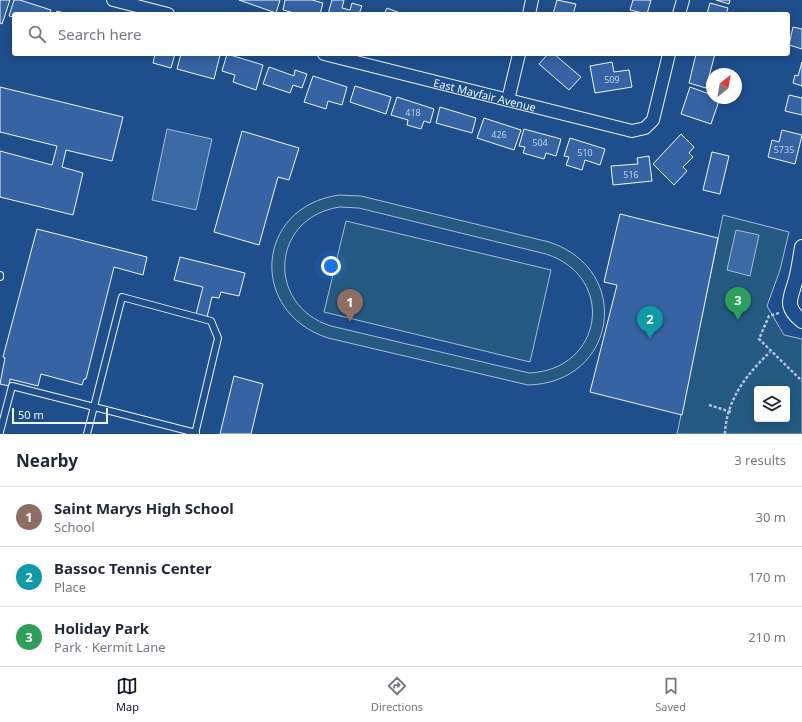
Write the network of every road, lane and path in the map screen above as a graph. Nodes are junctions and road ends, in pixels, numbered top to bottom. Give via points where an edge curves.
1 (113, 0) edge
2 (532, 0) edge
3 (683, 0) edge
4 (160, 12) edge
5 (529, 12) edge
6 (680, 12) edge
7 (332, 56) edge
8 (519, 56) edge
9 (669, 56) edge
10 (508, 100) junction
11 (802, 248) edge
12 (797, 315) edge
13 (770, 352) junction
14 (802, 381) edge
15 (709, 405) dead end
16 (94, 407) junction
17 (730, 412) junction
18 (0, 432) edge
19 (196, 433) edge
20 (87, 434) edge
21 (726, 434) edge

1 - 4 street
2 - 5 street
3 - 6 street
7 - 10 street, East Mayfair Avenue
8 - 10 street
9 - 10 street, East Mayfair Avenue via 653,120 645,128 632,131
11 - 12 street via 796,280 789,299
12 - 13 path via 769,316 758,339
13 - 14 path
13 - 17 path via 742,383
15 - 17 path
16 - 18 lane via 12,386
16 - 19 lane
16 - 19 lane via 122,297 211,321 218,338
16 - 20 lane
17 - 21 path

